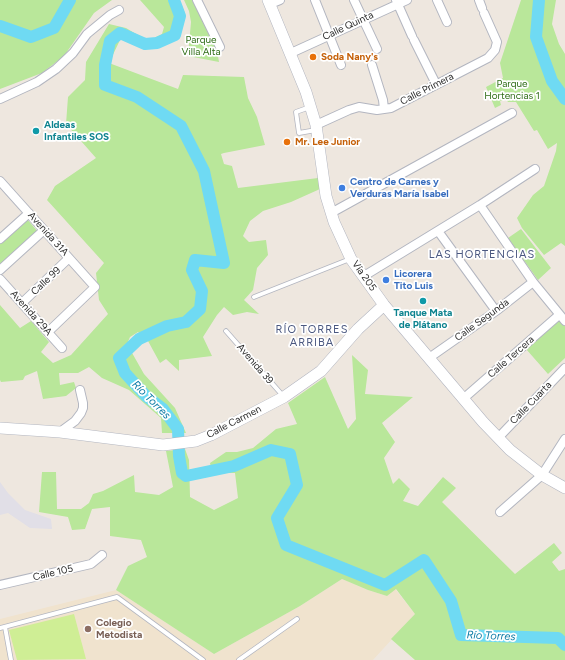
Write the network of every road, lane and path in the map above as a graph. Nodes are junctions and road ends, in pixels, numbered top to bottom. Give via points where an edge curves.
1 (197, 0) edge
2 (315, 0) edge
3 (354, 0) edge
4 (407, 0) edge
5 (437, 0) edge
6 (479, 0) edge
7 (272, 1) edge
8 (397, 2) edge
9 (120, 10) dead end
10 (363, 19) junction
11 (447, 22) dead end
12 (329, 35) junction
13 (220, 47) dead end
14 (377, 49) dead end
15 (291, 53) junction
16 (341, 65) dead end
17 (372, 65) dead end
18 (436, 84) junction
19 (0, 99) edge
20 (310, 107) junction
21 (384, 109) junction
22 (512, 113) dead end
23 (316, 127) junction
24 (535, 170) dead end
25 (1, 185) edge
26 (480, 205) junction
27 (29, 213) junction
28 (332, 213) junction
29 (44, 230) junction
30 (438, 231) junction
31 (0, 239) edge
32 (70, 258) junction
33 (351, 259) junction
34 (0, 270) edge
35 (364, 276) junction
36 (0, 279) edge
37 (533, 282) junction
38 (254, 297) dead end
39 (22, 303) junction
40 (384, 305) junction
41 (496, 311) junction
42 (562, 318) edge
43 (226, 331) dead end
44 (48, 332) junction
45 (62, 348) dead end
46 (429, 358) junction
47 (565, 368) edge
48 (80, 390) dead end
49 (284, 397) junction
50 (463, 399) junction
51 (0, 428) edge
52 (60, 432) junction
53 (498, 438) junction
54 (565, 439) edge
55 (542, 475) junction
56 (565, 488) edge
57 (500, 512) dead end
58 (102, 555) dead end
59 (0, 585) edge
60 (297, 619) dead end
61 (2, 628) edge
62 (11, 660) edge
63 (203, 660) edge
64 (239, 660) edge

1 - 13 street
2 - 12 street
3 - 10 street
4 - 8 street, Calle Quinta
5 - 11 street
6 - 18 street, Calle Primera via 498,42 495,50 488,58
7 - 15 main road, Vía 205
8 - 10 street, Calle Quinta
8 - 18 street
9 - 19 street via 87,34 56,70
10 - 12 street, Calle Quinta
10 - 14 street
12 - 15 street, Calle Quinta
12 - 16 street
15 - 20 main road, Vía 205
17 - 21 street
18 - 21 street, Calle Primera via 391,108
20 - 23 main road, Vía 205
20 - 23 lane via 296,112 299,133
21 - 23 street, Calle Primera via 359,107
22 - 28 street
23 - 28 main road, Vía 205 via 324,183
24 - 26 street
25 - 27 street, Avenida 31A
26 - 30 street
26 - 37 street
27 - 29 street, Avenida 31A
27 - 31 street
28 - 33 main road, Vía 205
29 - 32 street, Avenida 31A
29 - 34 street
30 - 35 street
30 - 41 street
32 - 39 street, Calle 99
32 - 44 street, Avenida 31A via 95,287
33 - 35 main road, Vía 205
33 - 38 lane
35 - 40 main road, Vía 205
36 - 39 street, Avenida 29A
37 - 41 street, Calle Segunda
37 - 42 street
39 - 44 street, Avenida 29A
40 - 46 main road, Vía 205
40 - 49 main road, Calle Carmen via 358,329 321,371
41 - 46 street, Calle Segunda
42 - 50 street, Calle Tercera
43 - 49 lane, Avenida 39
44 - 45 street, Avenida 29A
46 - 50 main road, Vía 205
47 - 53 street, Calle Cuarta
48 - 52 street via 83,403 81,413
49 - 52 main road, Calle Carmen via 211,435 184,443 168,445
50 - 53 main road, Vía 205
51 - 52 main road, Calle Carmen
53 - 55 main road, Vía 205
54 - 55 street
55 - 56 main road, Vía 205
55 - 57 street
58 - 59 street, Calle 105 via 91,564
60 - 64 lane
61 - 62 lane
61 - 63 lane via 117,597

